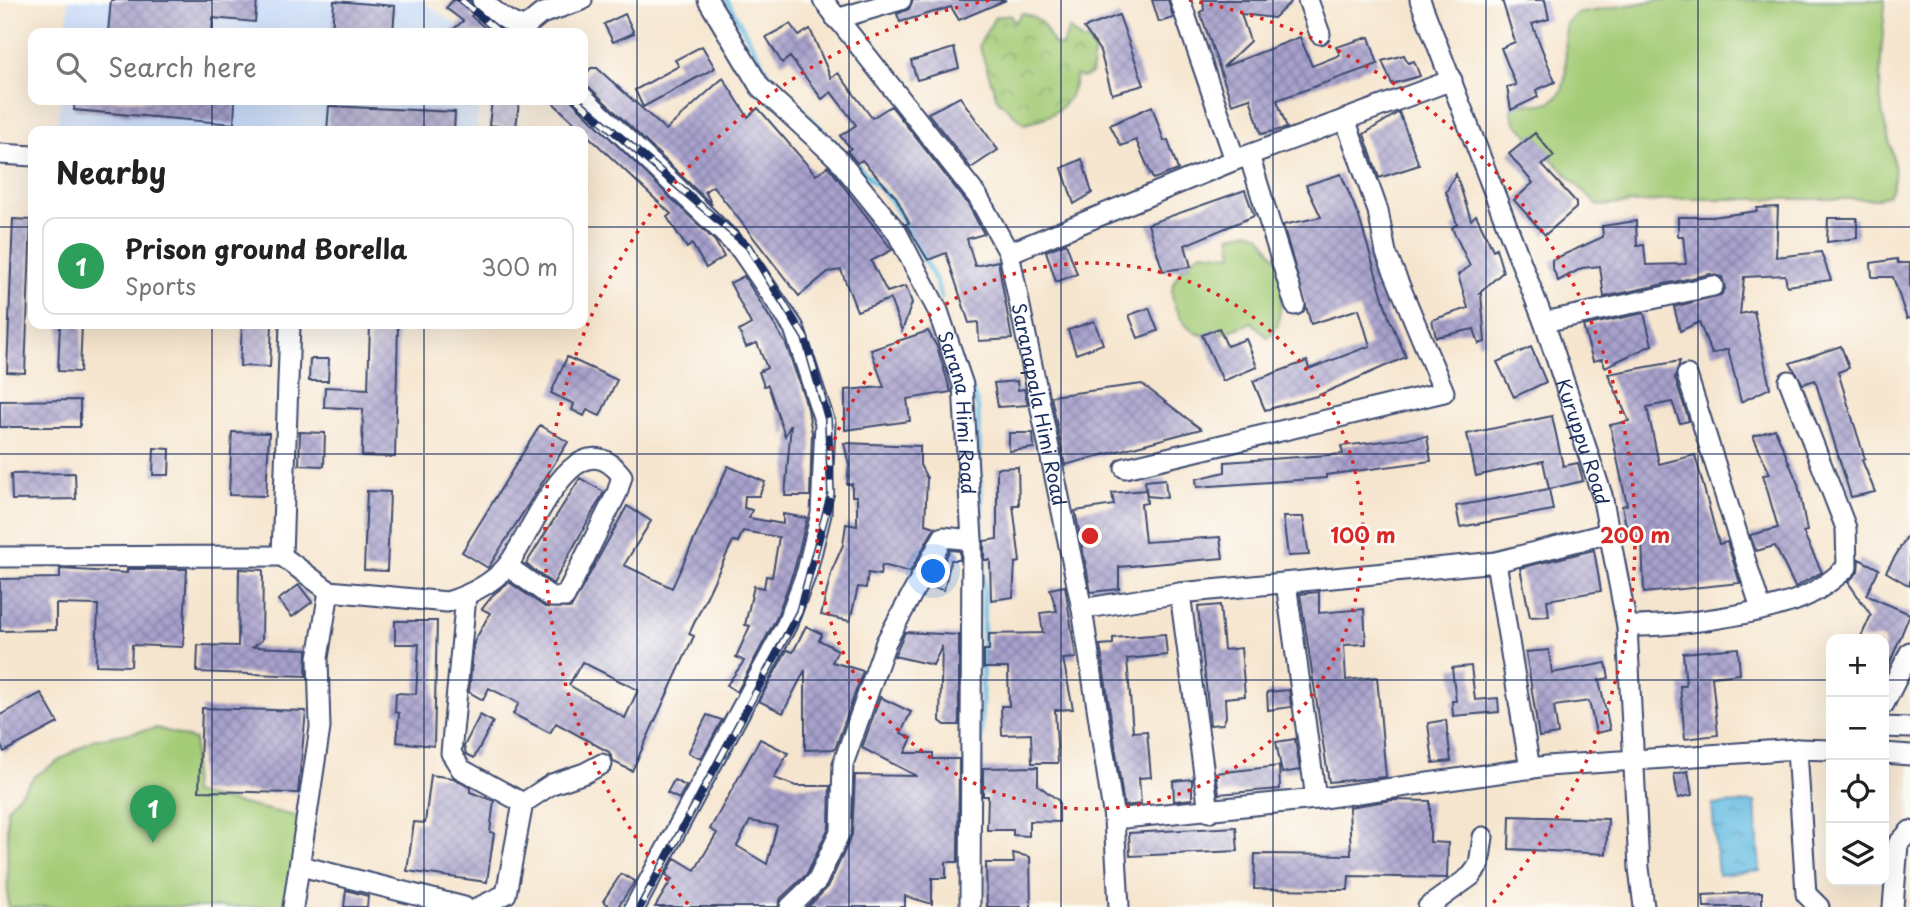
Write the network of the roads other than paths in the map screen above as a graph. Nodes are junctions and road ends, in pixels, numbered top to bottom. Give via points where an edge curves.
1 (482, 0) edge
2 (582, 0) edge
3 (708, 0) edge
4 (822, 0) edge
5 (901, 0) edge
6 (1180, 0) edge
7 (1308, 0) edge
8 (1420, 0) edge
9 (836, 19) junction
10 (524, 28) edge
11 (530, 28) edge
12 (1320, 34) dead end
13 (1451, 80) junction
14 (588, 102) edge
15 (1345, 119) junction
16 (0, 154) edge
17 (28, 156) edge
18 (1242, 157) junction
19 (1009, 253) junction
20 (1713, 286) dead end
21 (1295, 306) dead end
22 (1544, 322) junction
23 (290, 329) edge
24 (1687, 375) dead end
25 (1789, 381) dead end
26 (1125, 468) dead end
27 (1609, 533) junction
28 (972, 540) junction
29 (282, 556) junction
30 (0, 557) edge
31 (1496, 562) junction
32 (507, 566) junction
33 (1286, 583) junction
34 (329, 591) junction
35 (1180, 593) junction
36 (466, 596) junction
37 (1761, 608) junction
38 (1082, 609) junction
39 (1627, 626) junction
40 (1910, 652) edge
41 (1888, 697) edge
42 (1889, 727) edge
43 (1910, 728) edge
44 (1797, 749) junction
45 (1826, 750) edge
46 (1889, 753) edge
47 (1910, 755) edge
48 (1634, 758) junction
49 (602, 764) dead end
50 (1531, 769) junction
51 (1316, 799) junction
52 (523, 803) junction
53 (1209, 812) junction
54 (1114, 819) junction
55 (1910, 831) edge
56 (1483, 837) dead end
57 (301, 866) junction
58 (293, 907) edge
59 (464, 907) edge
60 (479, 907) edge
61 (635, 907) edge
62 (790, 907) edge
63 (970, 907) edge
64 (1119, 907) edge
65 (1428, 907) edge
66 (1644, 907) edge
67 (1819, 907) edge
68 (1892, 907) edge

1 - 10 street
2 - 11 street via 541,15
3 - 28 street, Sarana Himi Road via 760,87 837,158 895,231 938,311 963,385
4 - 9 street, Saranapala Himi Road
5 - 9 street
6 - 18 street
7 - 12 street
8 - 13 street, Kuruppu Road
9 - 19 street, Saranapala Himi Road via 978,197
13 - 15 street
13 - 22 street, Kuruppu Road
14 - 61 street via 741,250 794,328 825,423 821,514 787,624
15 - 18 street
15 - 26 street via 1378,211 1386,253 1444,392
16 - 17 street
18 - 19 street
18 - 21 street
19 - 38 street, Saranapala Himi Road
20 - 22 street
22 - 27 street, Kuruppu Road via 1602,495
23 - 29 street
24 - 37 street
25 - 37 street via 1846,528 1847,567 1833,581 1789,603
27 - 31 street
27 - 39 street, Kuruppu Road
28 - 62 street via 943,537 901,610 843,764 841,830 817,881
28 - 63 street, Sarana Himi Road
29 - 30 street
29 - 34 street
31 - 33 street
31 - 50 street
32 - 32 street via 568,471 588,459 613,465 622,477 617,493 565,597 551,597
32 - 36 street
33 - 35 street
33 - 51 street
34 - 36 street via 447,602
34 - 57 street via 318,658 320,728
35 - 38 street
35 - 53 street
36 - 52 street via 451,753 461,769
37 - 39 street via 1656,627
38 - 54 street, Saranapala Himi Road
39 - 48 street, Kuruppu Road
40 - 41 street
42 - 43 street
44 - 45 street
44 - 48 street
44 - 67 street via 1806,894
46 - 47 street
48 - 50 street
48 - 66 street, Kuruppu Road
49 - 52 street via 552,784
50 - 51 street
51 - 53 street
52 - 60 street via 506,894
53 - 54 street
54 - 64 street, Saranapala Himi Road
55 - 68 street via 1898,844
56 - 65 street via 1479,866
57 - 58 street
57 - 59 street

